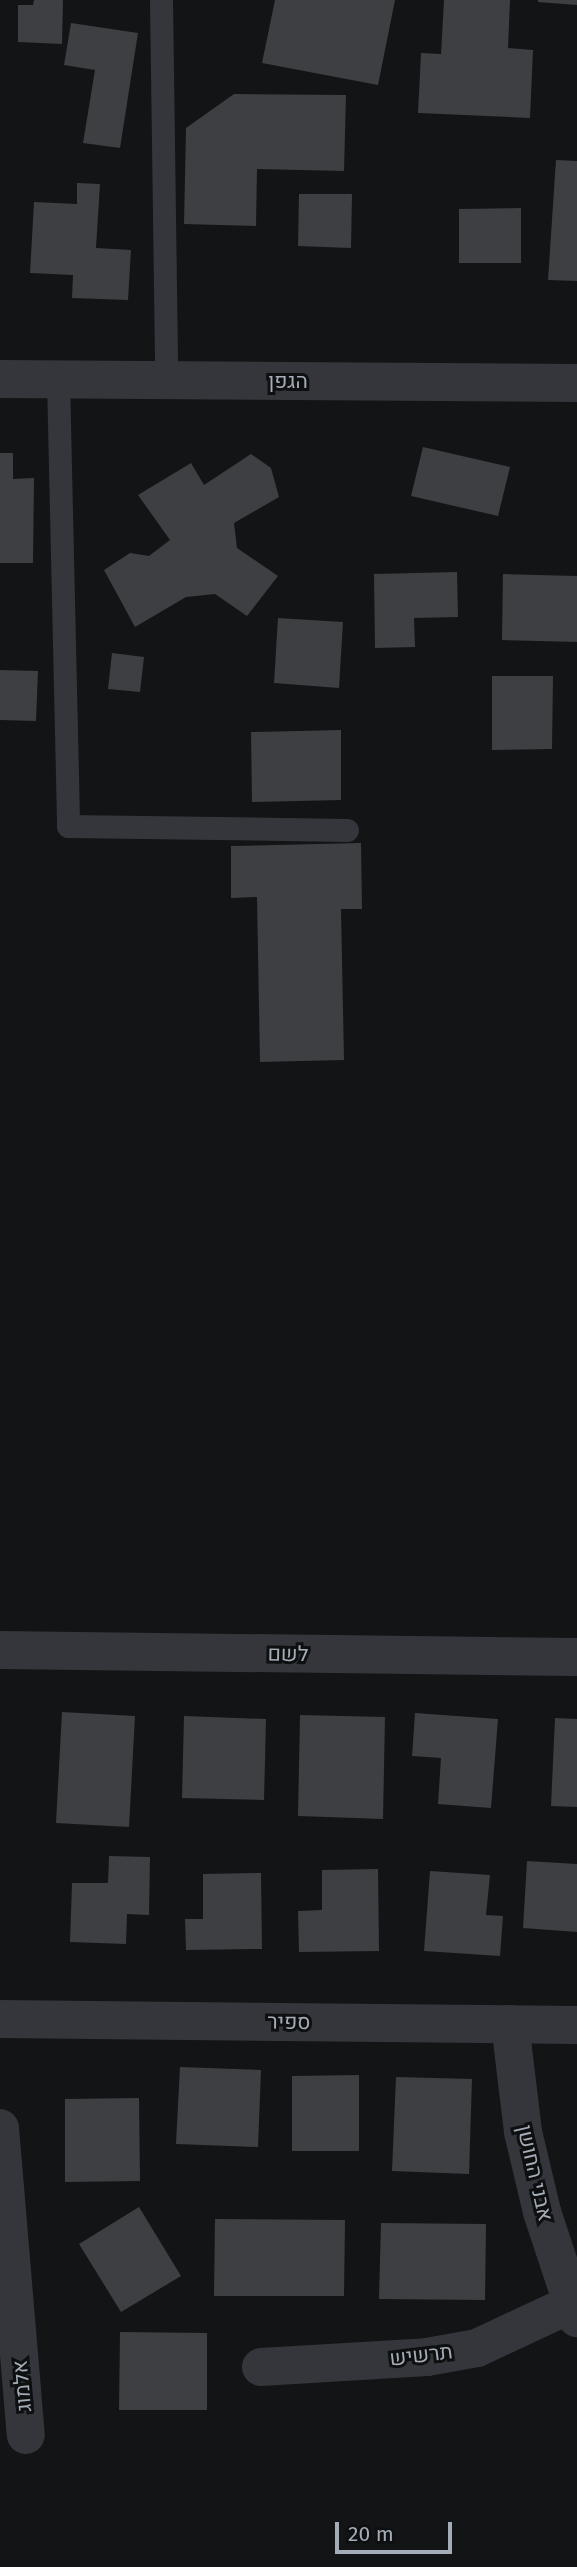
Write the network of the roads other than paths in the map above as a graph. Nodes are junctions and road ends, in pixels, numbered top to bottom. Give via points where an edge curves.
1 (161, 0) edge
2 (0, 379) edge
3 (58, 379) junction
4 (166, 380) junction
5 (577, 383) edge
6 (347, 830) dead end
7 (0, 1650) edge
8 (577, 1657) edge
9 (0, 2019) edge
10 (510, 2024) junction
11 (577, 2025) edge
12 (0, 2128) edge
13 (574, 2311) edge
14 (261, 2367) dead end
15 (26, 2435) dead end

1 - 4 lane
2 - 3 street, הגפן
3 - 4 street, הגפן
3 - 6 lane via 68,826
4 - 5 street, הגפן
7 - 8 street, לשם
9 - 10 street, ספיר
10 - 11 street, ספיר
10 - 13 street, אבני החושן via 523,2132 542,2212
12 - 15 street, אלמוג
13 - 14 street, תרשיש via 477,2348 427,2357

